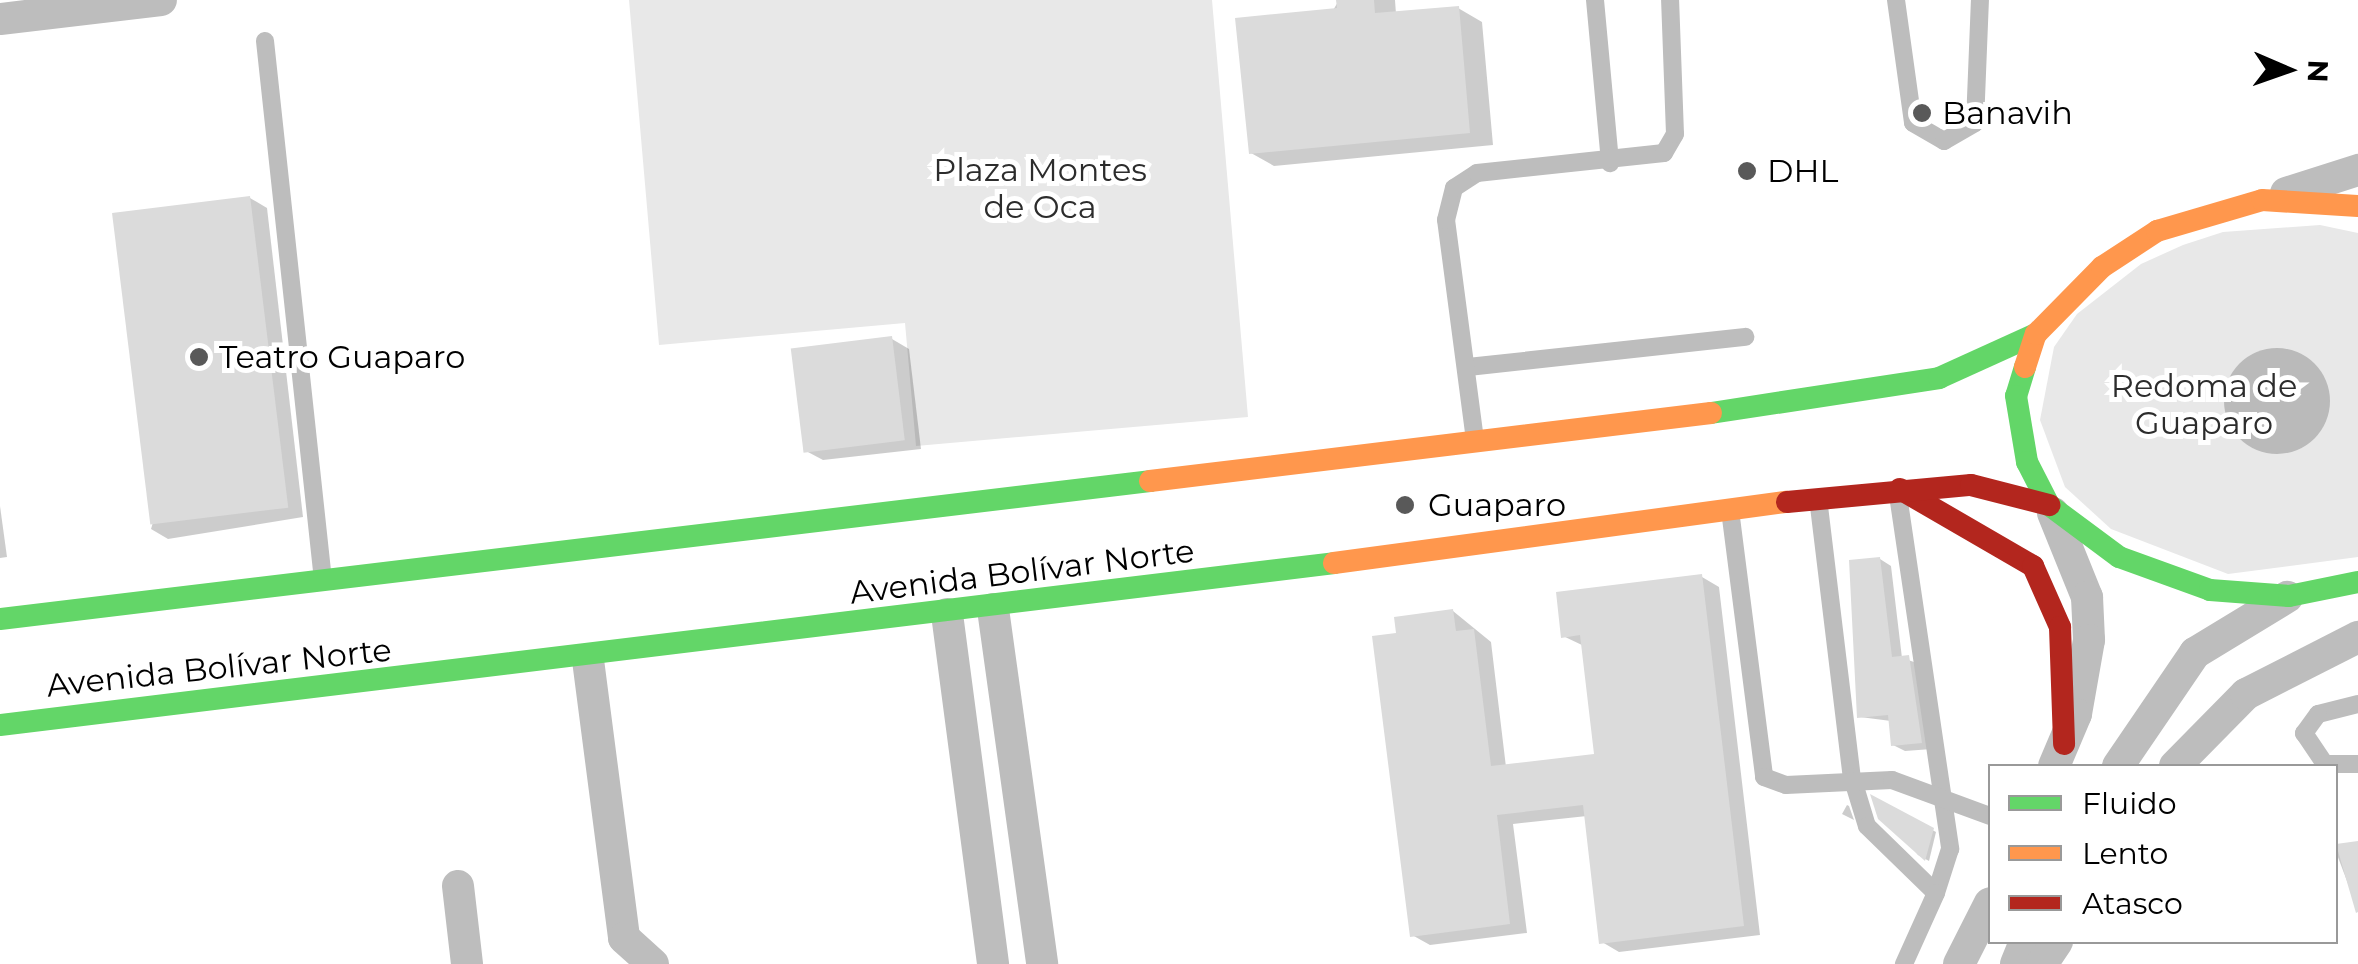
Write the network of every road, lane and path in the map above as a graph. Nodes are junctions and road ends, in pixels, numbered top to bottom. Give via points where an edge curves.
1 (161, 0) edge
2 (1595, 0) edge
3 (1670, 0) edge
4 (1896, 0) edge
5 (1980, 0) edge
6 (0, 18) edge
7 (265, 41) dead end
8 (1610, 163) junction
9 (2358, 170) edge
10 (2262, 200) junction
11 (2358, 206) edge
12 (2036, 334) junction
13 (1745, 336) dead end
14 (1468, 367) junction
15 (1476, 446) junction
16 (1897, 487) junction
17 (1818, 498) junction
18 (2049, 505) junction
19 (1730, 510) junction
20 (323, 580) junction
21 (2358, 582) edge
22 (2289, 596) junction
23 (993, 609) junction
24 (947, 614) junction
25 (0, 619) edge
26 (2358, 638) edge
27 (588, 660) junction
28 (2358, 704) edge
29 (0, 725) edge
30 (2059, 755) edge
31 (2119, 764) edge
32 (2177, 764) edge
33 (2358, 764) edge
34 (1852, 777) junction
35 (1940, 804) junction
36 (1988, 816) edge
37 (458, 886) dead end
38 (1936, 893) junction
39 (1988, 907) edge
40 (467, 964) edge
41 (653, 964) edge
42 (993, 964) edge
43 (1042, 964) edge
44 (1904, 964) edge
45 (1958, 964) edge

1 - 6 street
2 - 8 lane
3 - 8 lane via 1675,134 1664,154
4 - 5 lane via 1913,122 1944,141 1976,123
7 - 20 lane
8 - 14 lane via 1477,173 1454,188 1446,220
9 - 10 street
10 - 11 main road
10 - 12 main road via 2190,217 2132,246
12 - 15 main road via 1976,368 1895,388
12 - 18 main road via 2016,396 2018,428
13 - 14 lane
14 - 15 lane
15 - 20 main road
16 - 17 main road, Avenida Bolívar Norte
16 - 18 main road, Avenida Bolívar Norte via 1971,485
16 - 30 main road via 2032,566 2060,627
16 - 35 lane
17 - 19 main road, Avenida Bolívar Norte
17 - 34 lane
18 - 22 main road via 2147,572 2210,590
18 - 30 street via 2087,598 2085,679
19 - 23 main road, Avenida Bolívar Norte
19 - 34 lane via 1764,777 1786,786
20 - 25 main road
21 - 22 main road
22 - 31 street via 2195,653
23 - 24 main road, Avenida Bolívar Norte
23 - 43 street
24 - 27 main road, Avenida Bolívar Norte
24 - 42 street
26 - 32 street via 2246,694
27 - 29 main road, Avenida Bolívar Norte
27 - 41 street via 624,938
28 - 33 lane via 2318,714 2304,733 2325,764
34 - 35 lane via 1892,780
34 - 38 lane via 1867,826
35 - 36 lane
35 - 38 lane via 1950,848
37 - 40 street
38 - 44 lane
39 - 45 street

